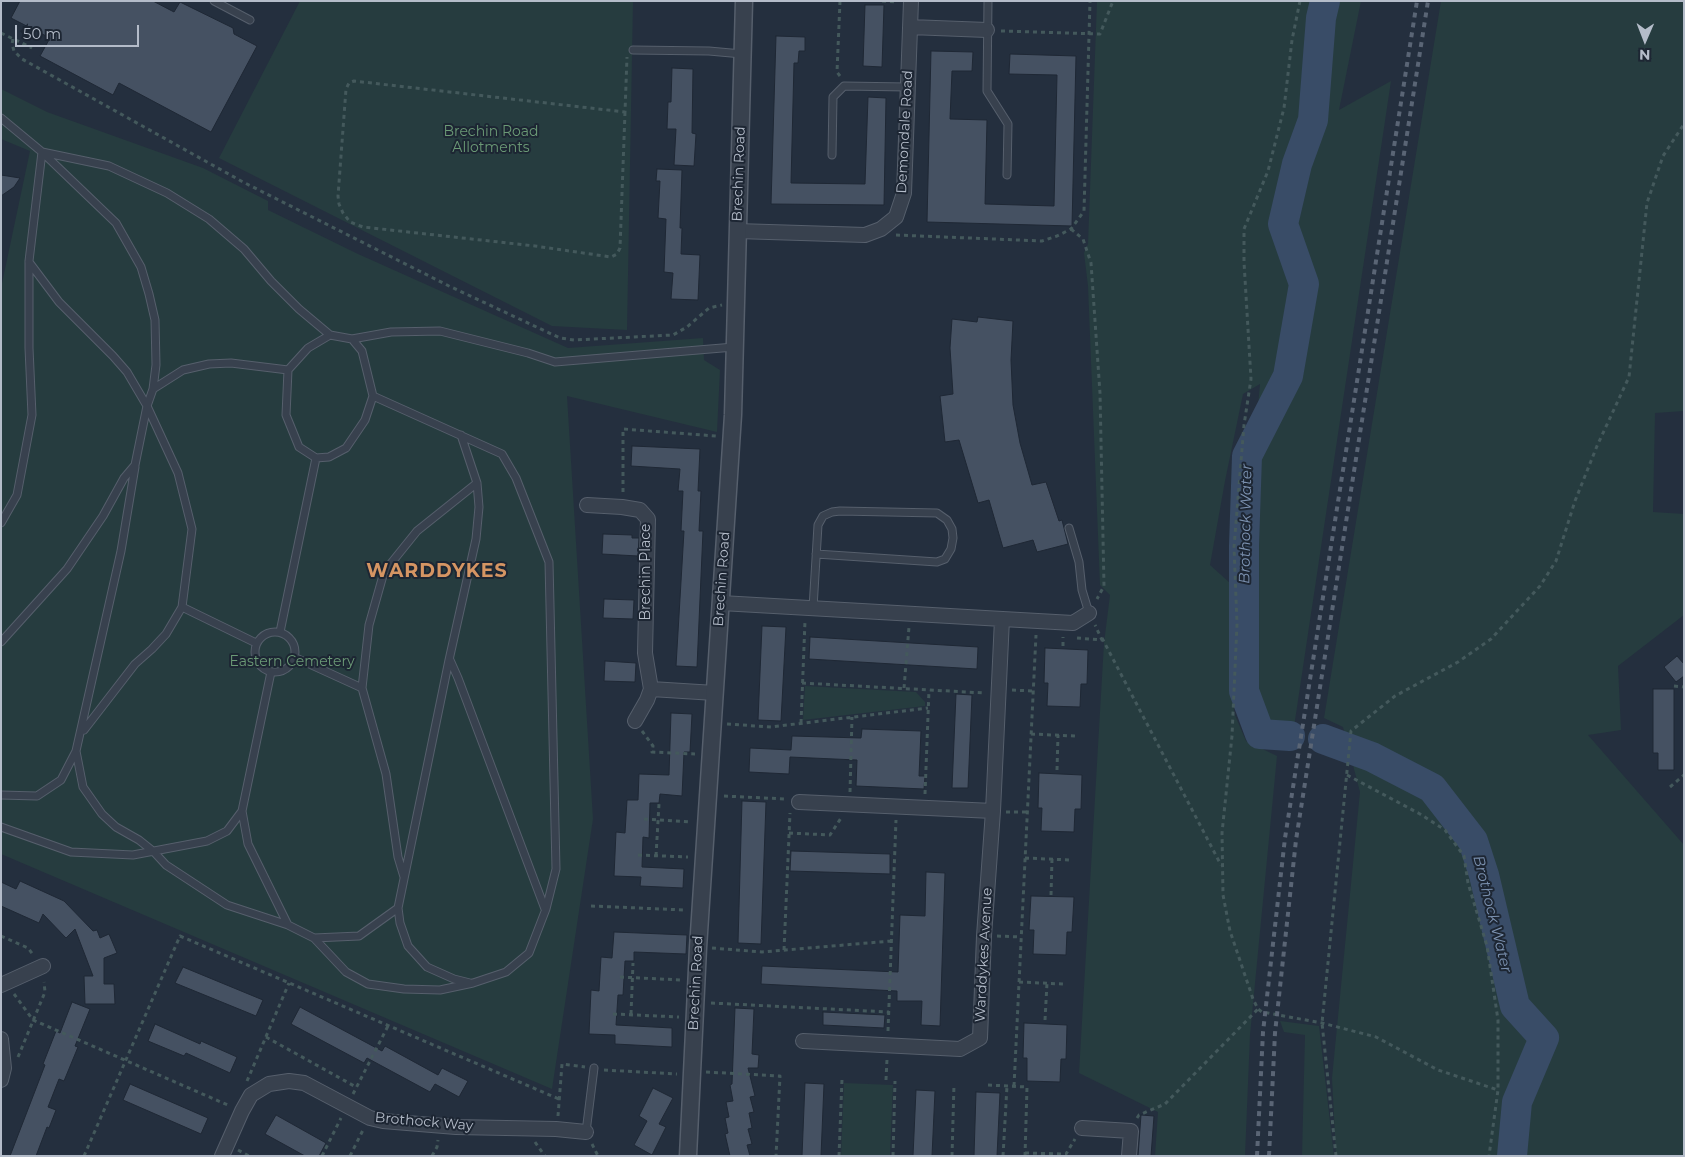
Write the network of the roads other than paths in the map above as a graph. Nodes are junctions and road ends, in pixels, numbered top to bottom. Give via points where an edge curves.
1 (214, 1) edge
2 (744, 1) edge
3 (911, 1) edge
4 (988, 1) edge
5 (250, 20) dead end
6 (910, 28) junction
7 (987, 30) junction
8 (632, 50) road end
9 (742, 54) junction
10 (907, 86) junction
11 (1, 118) edge
12 (42, 152) junction
13 (832, 155) dead end
14 (1007, 174) dead end
15 (737, 231) junction
16 (29, 261) junction
17 (330, 335) junction
18 (352, 339) junction
19 (734, 347) junction
20 (288, 370) junction
21 (153, 389) junction
22 (374, 396) junction
23 (147, 406) junction
24 (461, 434) junction
25 (316, 458) junction
26 (135, 464) junction
27 (477, 484) junction
28 (587, 505) dead end
29 (1, 523) edge
30 (1069, 528) dead end
31 (816, 554) junction
32 (721, 603) junction
33 (182, 607) junction
34 (809, 608) junction
35 (1089, 613) joint
36 (1002, 619) junction
37 (280, 632) junction
38 (1, 642) edge
39 (256, 643) junction
40 (294, 658) junction
41 (449, 660) junction
42 (271, 672) junction
43 (362, 688) junction
44 (651, 689) junction
45 (715, 693) junction
46 (635, 721) road end
47 (82, 732) junction
48 (76, 751) junction
49 (1, 795) edge
50 (798, 802) road end
51 (242, 811) junction
52 (993, 811) junction
53 (1, 827) edge
54 (154, 852) junction
55 (404, 879) junction
56 (398, 908) junction
57 (546, 909) junction
58 (288, 925) junction
59 (314, 938) junction
60 (43, 966) road end
61 (474, 983) junction
62 (4, 984) edge
63 (1, 1039) edge
64 (803, 1041) dead end
65 (594, 1068) dead end
66 (1, 1080) edge
67 (1082, 1128) road end
68 (586, 1132) joint
69 (222, 1156) edge
70 (688, 1156) edge
71 (1130, 1156) edge

1 - 5 lane
2 - 9 street, Brechin Road
3 - 6 street, Demondale Road
4 - 7 lane
6 - 7 street
6 - 10 street, Demondale Road
7 - 14 lane via 988,92 1008,124
8 - 9 lane
9 - 15 street, Brechin Road
10 - 13 lane via 844,86 833,97
10 - 15 street, Demondale Road via 904,193 896,216 881,229 864,235
11 - 12 lane
12 - 16 lane
12 - 17 lane via 109,166 176,198 209,219 244,249 299,309
12 - 21 lane via 116,223 141,267 155,320
15 - 19 street, Brechin Road
16 - 23 lane via 59,302 127,372
16 - 29 lane via 32,416 17,495
17 - 18 lane
17 - 20 lane via 308,348
18 - 19 lane via 391,332 440,331 555,362
18 - 22 lane via 362,352
19 - 32 street, Brechin Road via 732,437
20 - 21 lane via 210,364 183,370
20 - 25 lane via 286,415 299,447
21 - 23 lane
22 - 24 lane
22 - 25 lane via 365,420 346,448 329,458
23 - 26 lane
23 - 33 lane via 178,473 192,529
24 - 27 lane
24 - 57 lane via 502,454 516,478 549,562 556,869
25 - 37 lane
26 - 38 lane via 67,569
26 - 47 lane via 121,551
27 - 41 lane via 476,540
27 - 43 lane via 417,531 384,572 369,625
28 - 44 street, Brechin Place via 640,510 648,519 645,653
30 - 35 lane
31 - 31 lane via 818,525 823,516 832,512 937,513 947,520 952,529 951,549 945,559 937,562
31 - 34 lane
32 - 34 street
32 - 45 street, Brechin Road
33 - 39 lane
33 - 47 lane via 166,634 135,664
34 - 36 street
35 - 36 street via 1073,623
36 - 52 street, Warddykes Avenue
37 - 39 lane via 266,634
37 - 40 lane via 294,645
39 - 42 lane via 256,661
40 - 42 lane via 288,668
40 - 43 lane
41 - 55 lane
41 - 57 lane
42 - 51 lane
43 - 55 lane via 386,774
44 - 45 street
44 - 46 street
45 - 70 street, Brechin Road
47 - 48 lane
48 - 49 lane via 60,780 37,796
48 - 54 lane via 83,787 102,814
50 - 52 street
51 - 54 lane via 227,831 207,841
51 - 58 lane via 248,844
52 - 64 street, Warddykes Avenue via 980,1038 960,1049
53 - 54 lane via 71,852 133,856
54 - 58 lane via 166,865 227,906
55 - 56 lane
56 - 59 lane via 359,936
56 - 61 lane via 408,946 427,968
57 - 61 lane via 529,953 506,972
58 - 59 lane
59 - 61 lane via 346,972 368,984 440,990
60 - 62 street
63 - 66 street via 4,1068
65 - 68 lane
67 - 71 street via 1131,1131
68 - 69 street, Brothock Way via 383,1121 370,1118 304,1084 289,1081 269,1084 251,1096

